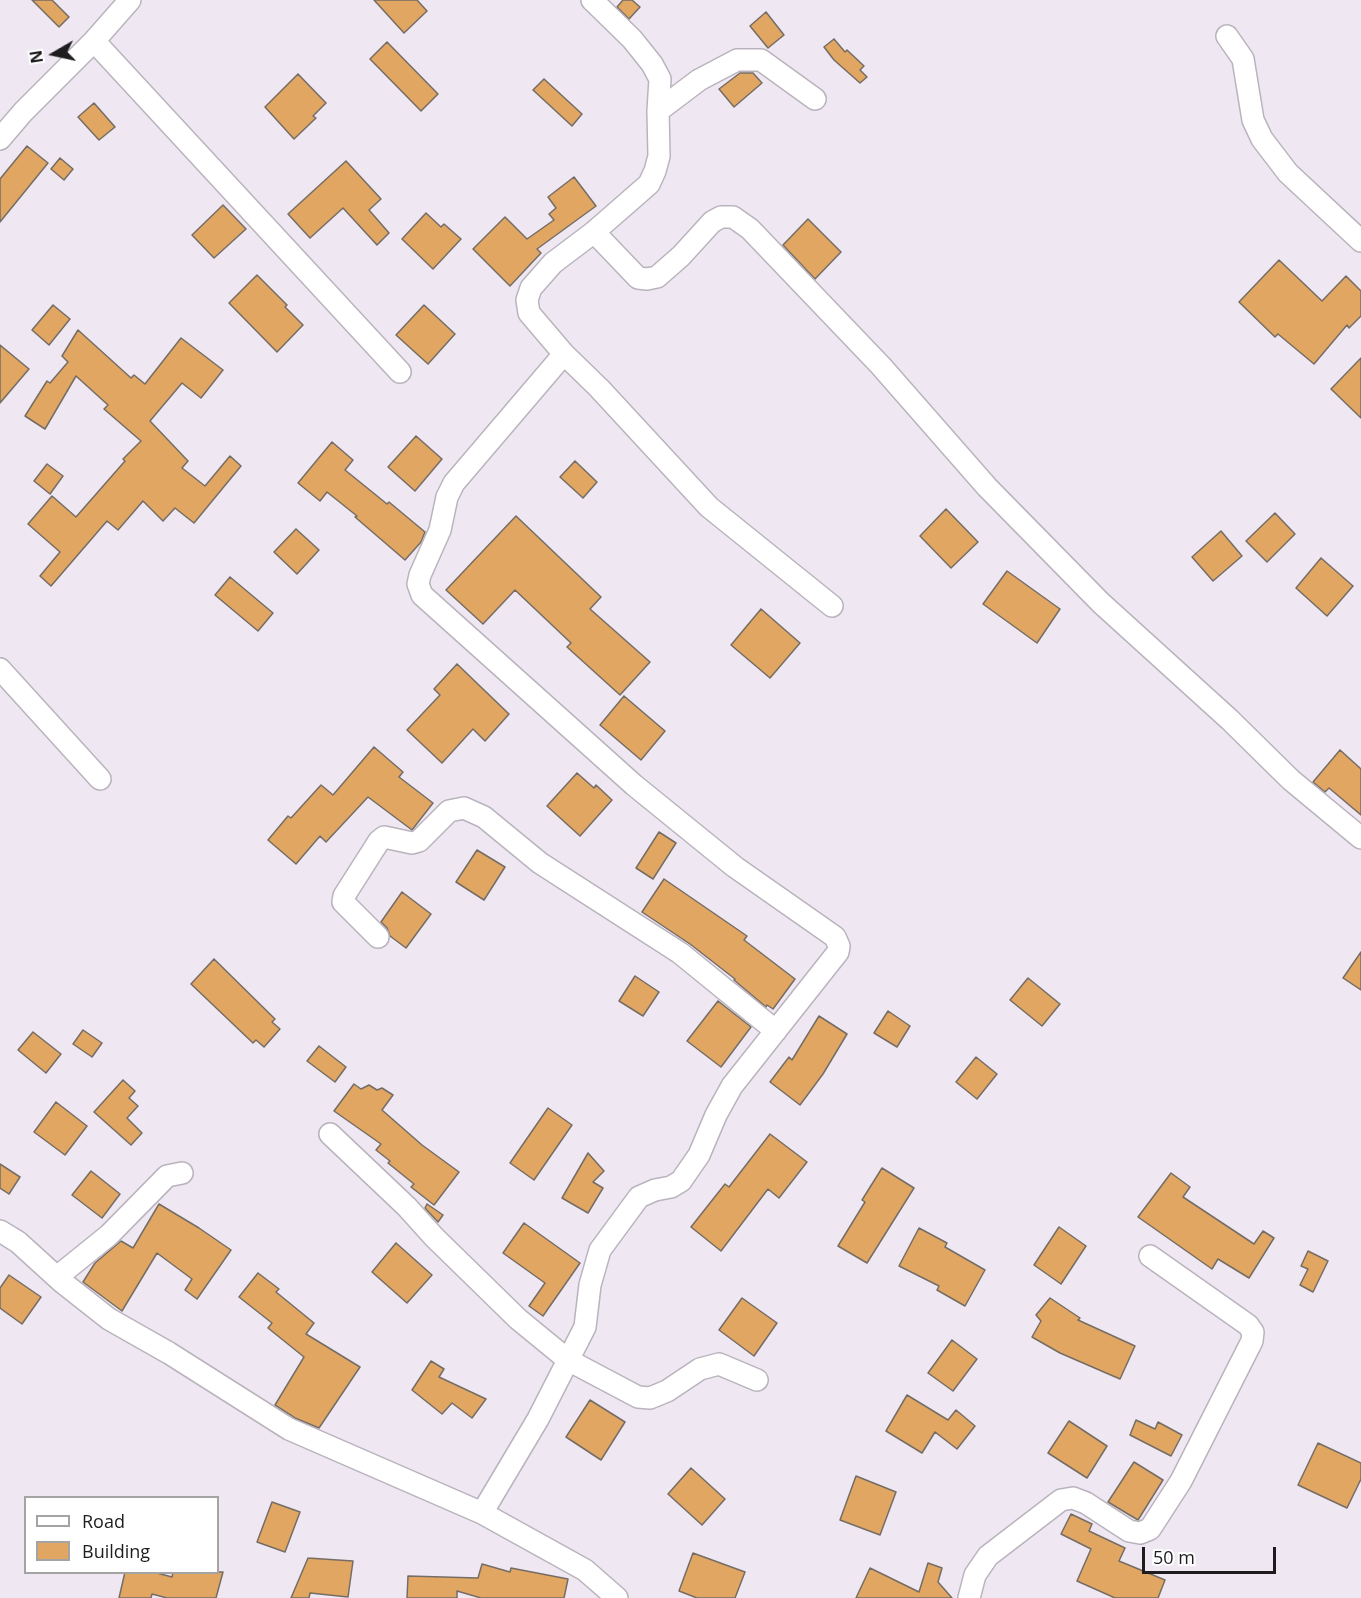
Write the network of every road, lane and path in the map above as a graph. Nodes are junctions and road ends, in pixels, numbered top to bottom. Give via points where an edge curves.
1 (130, 0) edge
2 (592, 0) edge
3 (1227, 36) dead end
4 (94, 41) junction
5 (815, 99) dead end
6 (658, 111) junction
7 (0, 139) edge
8 (594, 232) junction
9 (1361, 241) edge
10 (564, 354) junction
11 (400, 372) dead end
12 (832, 606) dead end
13 (0, 669) edge
14 (100, 779) dead end
15 (1361, 838) edge
16 (378, 936) dead end
17 (776, 1031) junction
18 (330, 1134) dead end
19 (182, 1173) dead end
20 (0, 1231) edge
21 (1150, 1256) dead end
22 (57, 1277) junction
23 (568, 1360) junction
24 (756, 1380) dead end
25 (482, 1513) junction
26 (617, 1598) edge
27 (969, 1598) edge

1 - 4 street
2 - 6 street via 652,64 660,79
3 - 9 street via 1243,59 1253,120 1262,139 1288,173
4 - 7 street
4 - 11 street
5 - 6 street via 761,60 737,60 699,80
6 - 8 street via 659,156 649,184
8 - 10 street via 553,263 531,288 526,300 529,313
8 - 15 street via 639,278 647,279 657,278 712,222 722,217 733,217 750,229 1093,596 1291,780
10 - 12 street via 709,507
10 - 17 street via 454,483 418,584 422,595 634,785 735,867 835,937 838,952
13 - 14 street
16 - 17 street via 343,902 379,841 384,837 419,841 449,811 464,808 484,818 540,863 680,952
17 - 23 street via 732,1086 699,1155 681,1181 639,1197 600,1250 590,1285 585,1328
18 - 23 street via 518,1320
19 - 22 street via 167,1176 109,1235
20 - 22 street
21 - 27 street via 1253,1332 1252,1341 1181,1481 1150,1529 1140,1533 1129,1531 1086,1503 1073,1498 1061,1500 988,1556 975,1575
22 - 25 street via 109,1319 289,1429
23 - 24 street via 638,1396 651,1398 700,1369 719,1364
23 - 25 street
25 - 26 street via 585,1570

